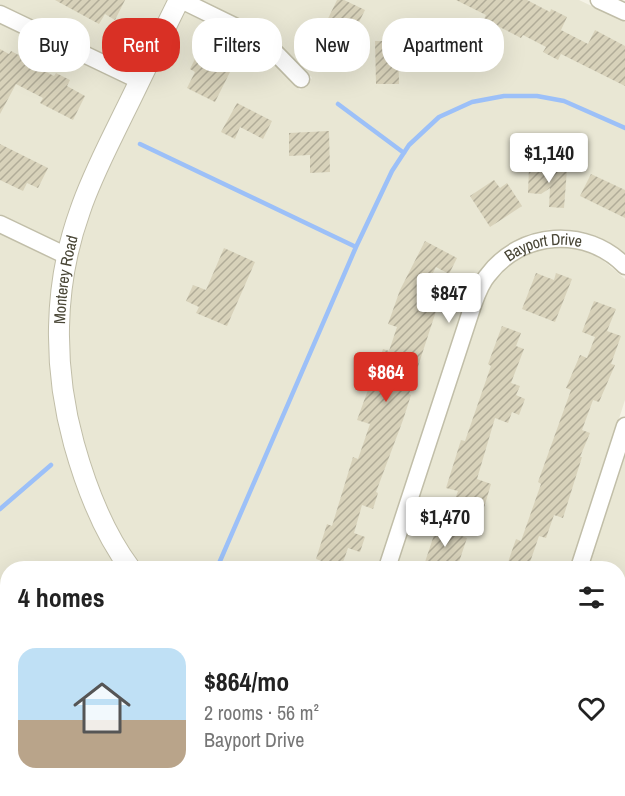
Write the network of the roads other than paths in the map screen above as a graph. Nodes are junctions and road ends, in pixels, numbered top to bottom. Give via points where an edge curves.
1 (180, 0) edge
2 (599, 0) edge
3 (625, 12) edge
4 (0, 14) edge
5 (301, 79) dead end
6 (140, 81) junction
7 (0, 224) edge
8 (67, 256) junction
9 (625, 266) edge
10 (625, 426) edge
11 (126, 561) edge
12 (389, 561) edge
13 (581, 561) edge

1 - 5 street via 263,40
1 - 6 street, Monterey Road
2 - 3 street
4 - 6 street
6 - 8 street, Monterey Road via 92,181
7 - 8 street
8 - 11 street, Monterey Road via 58,359 66,416 81,472
9 - 12 street, Bayport Drive via 603,249 583,241 546,239 519,248 486,276
10 - 13 street

